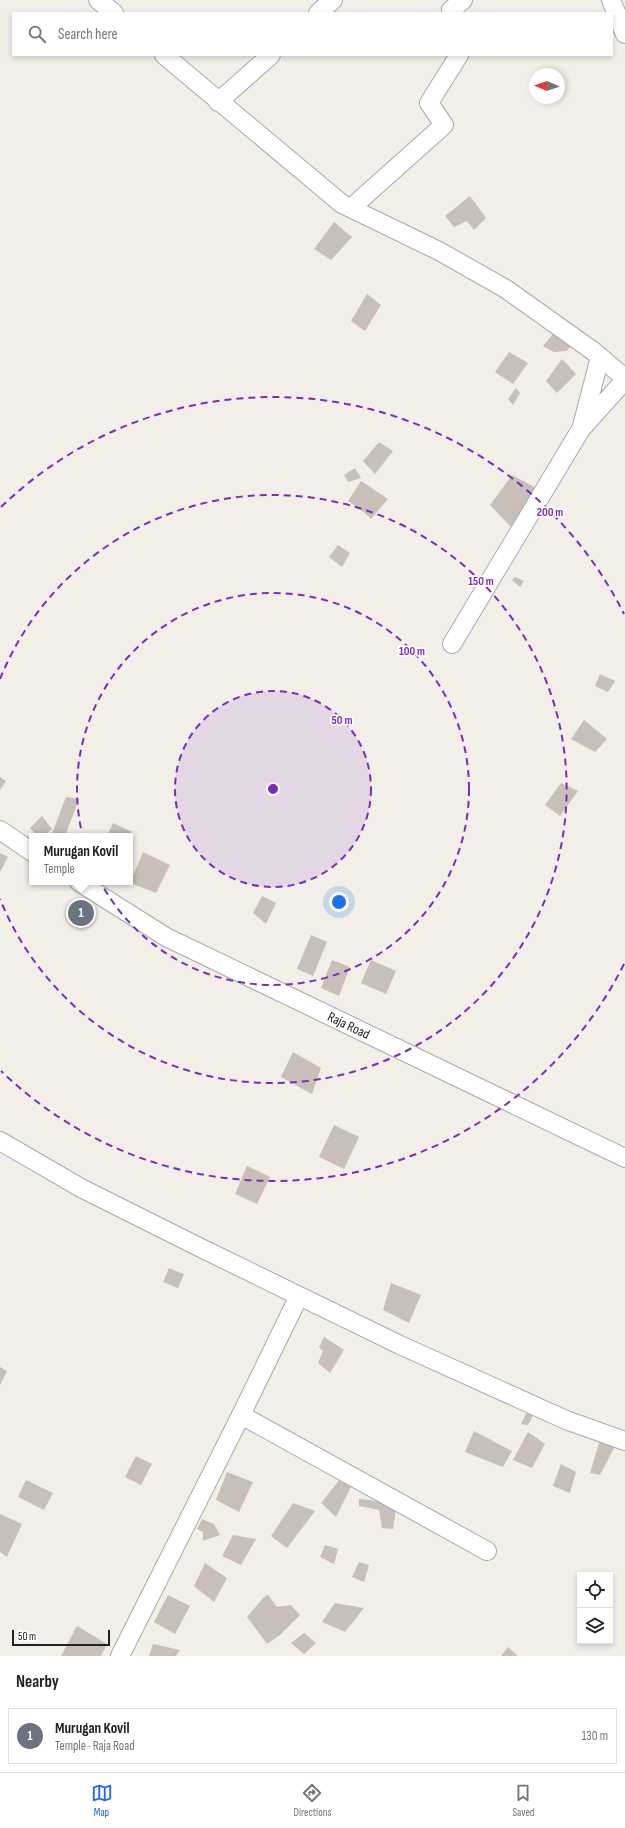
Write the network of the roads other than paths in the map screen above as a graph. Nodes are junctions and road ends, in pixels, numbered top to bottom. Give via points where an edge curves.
1 (98, 0) edge
2 (332, 0) edge
3 (463, 0) edge
4 (611, 0) edge
5 (113, 12) edge
6 (319, 12) edge
7 (452, 12) edge
8 (625, 34) edge
9 (165, 56) edge
10 (270, 56) edge
11 (458, 56) edge
12 (218, 102) junction
13 (351, 208) junction
14 (600, 357) junction
15 (625, 379) edge
16 (582, 429) junction
17 (452, 644) dead end
18 (0, 830) edge
19 (29, 850) edge
20 (84, 885) edge
21 (0, 1141) edge
22 (625, 1158) edge
23 (299, 1296) junction
24 (242, 1415) junction
25 (625, 1441) edge
26 (487, 1551) dead end
27 (120, 1656) edge

1 - 5 street
2 - 6 street
3 - 7 street
4 - 8 street
9 - 12 street
10 - 12 street
11 - 13 street via 429,103 444,125
12 - 13 street via 342,204
13 - 14 street via 439,251 506,290
14 - 15 street
14 - 16 street
15 - 16 street
16 - 17 street
18 - 19 street
20 - 22 street, Raja Road via 166,937
21 - 23 street via 81,1188
23 - 24 street
23 - 25 street via 566,1420
24 - 26 street
24 - 27 street

